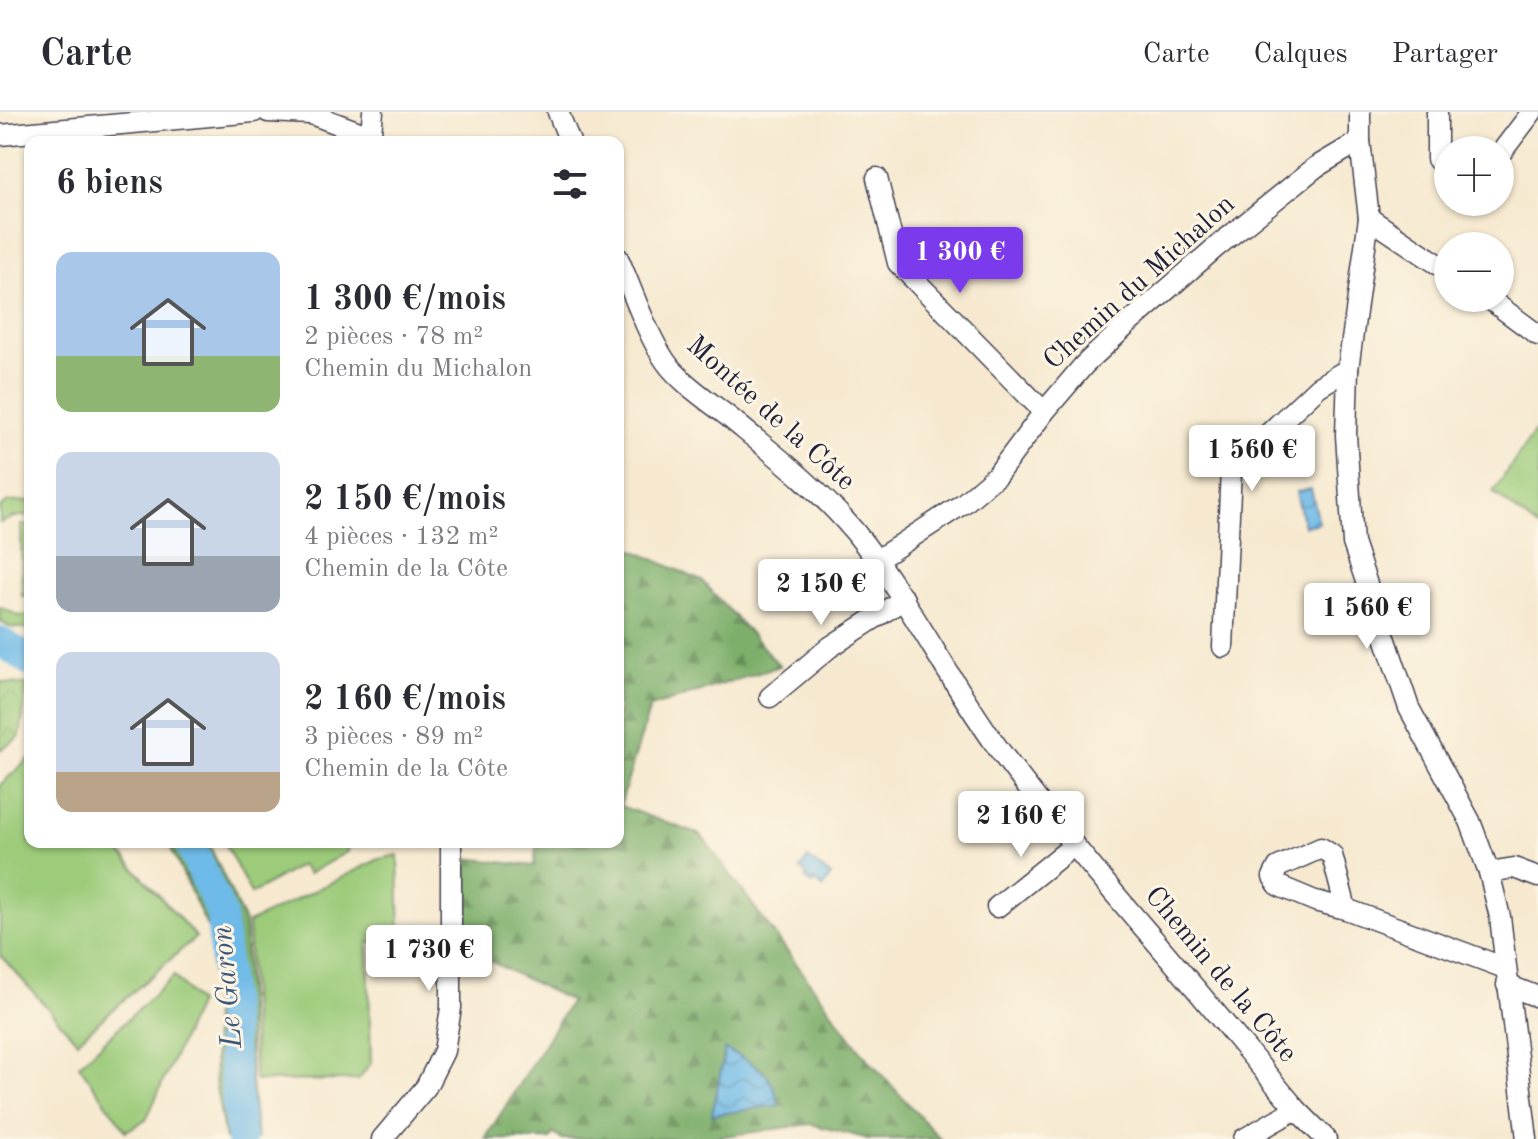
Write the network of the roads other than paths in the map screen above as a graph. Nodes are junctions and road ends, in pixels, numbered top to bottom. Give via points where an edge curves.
1 (254, 112) edge
2 (268, 112) edge
3 (373, 112) edge
4 (558, 112) edge
5 (1360, 112) edge
6 (1437, 112) edge
7 (1532, 112) edge
8 (0, 135) edge
9 (363, 136) edge
10 (370, 136) edge
11 (568, 136) edge
12 (1437, 136) edge
13 (1514, 136) edge
14 (1360, 141) junction
15 (877, 178) dead end
16 (1369, 218) junction
17 (1434, 262) edge
18 (624, 272) edge
19 (1507, 312) edge
20 (1538, 335) edge
21 (1348, 369) junction
22 (1044, 412) junction
23 (877, 560) junction
24 (904, 599) junction
25 (1223, 647) dead end
26 (770, 697) dead end
27 (1073, 846) junction
28 (451, 848) edge
29 (1489, 872) junction
30 (1538, 877) edge
31 (997, 907) dead end
32 (1346, 909) dead end
33 (1506, 976) junction
34 (1538, 997) edge
35 (1296, 1109) junction
36 (382, 1139) edge
37 (1244, 1139) edge
38 (1326, 1139) edge
39 (1527, 1139) edge

1 - 8 street
2 - 9 street via 311,114
3 - 10 street
4 - 11 street
5 - 14 street
6 - 12 street
7 - 13 street
14 - 16 street
14 - 22 street, Chemin du Michalon via 1316,167 1215,248 1084,365
15 - 22 street via 898,263
16 - 17 street
16 - 21 street
18 - 23 street, Montée de la Côte via 667,363 796,471
19 - 20 street
21 - 25 street via 1318,387 1231,469
21 - 29 street via 1353,543 1409,708 1470,821
22 - 23 street, Chemin du Michalon via 997,475
23 - 24 street, Chemin de la Côte
24 - 26 street via 830,647
24 - 27 street, Chemin de la Côte via 1004,756
27 - 31 street
27 - 35 street, Chemin de la Côte
28 - 36 street via 451,1008 444,1051 426,1087
29 - 30 street via 1514,868
29 - 33 street
32 - 33 street
33 - 34 street
33 - 39 street
35 - 37 street
35 - 38 street, Chemin de la Côte

